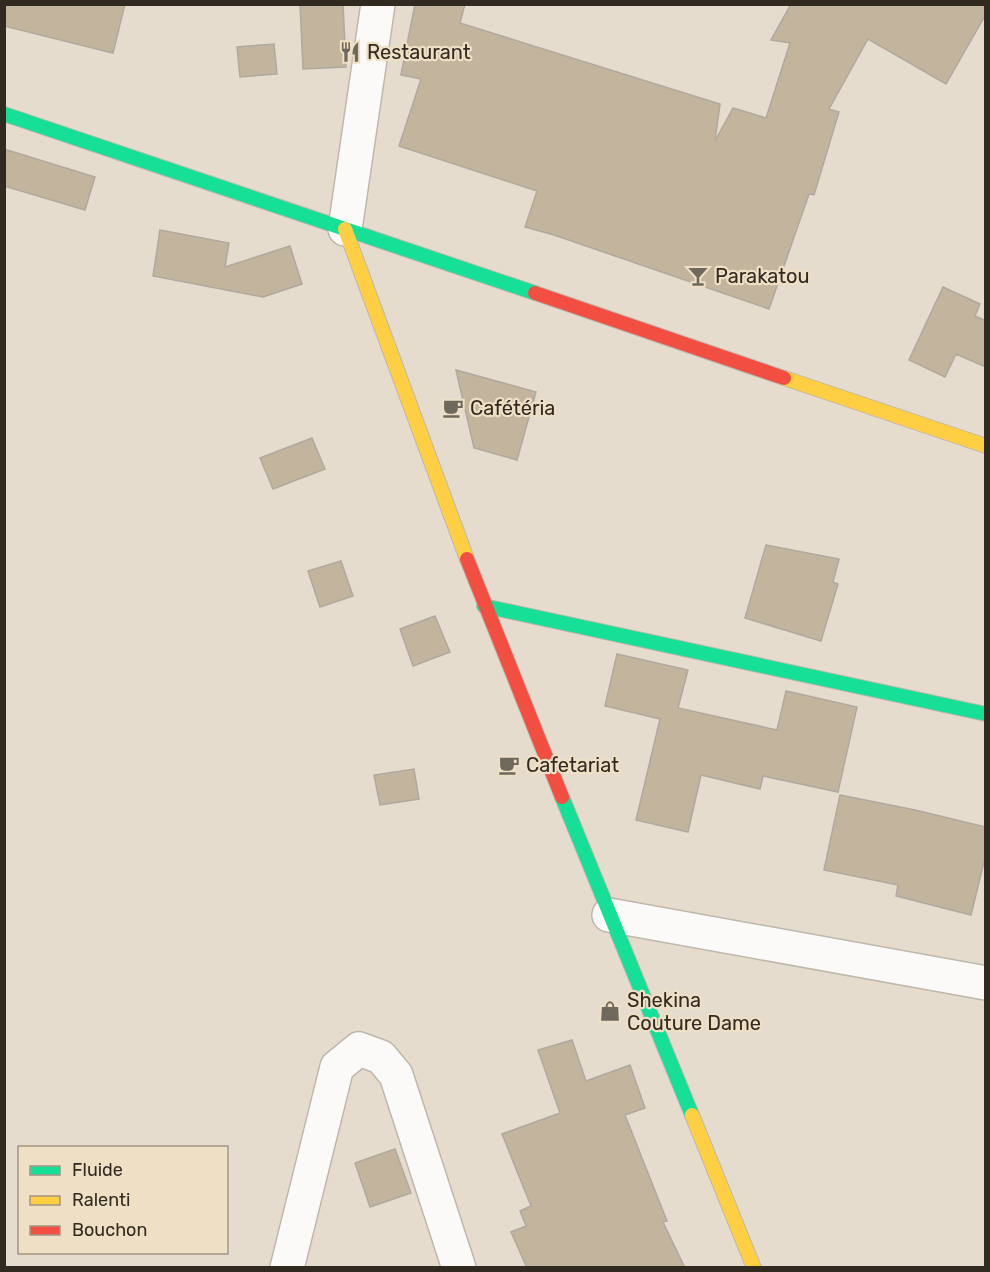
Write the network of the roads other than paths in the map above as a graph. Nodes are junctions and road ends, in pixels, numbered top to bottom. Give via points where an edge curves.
1 (378, 4) edge
2 (4, 114) edge
3 (345, 229) junction
4 (986, 446) edge
5 (484, 606) junction
6 (986, 714) edge
7 (609, 915) junction
8 (986, 983) edge
9 (287, 1268) edge
10 (459, 1268) edge
11 (754, 1268) edge

1 - 3 street
2 - 3 street
3 - 4 street
3 - 5 street
5 - 6 street
5 - 7 street
7 - 8 street
7 - 11 street
9 - 10 street via 337,1066 359,1049 381,1057 396,1075

